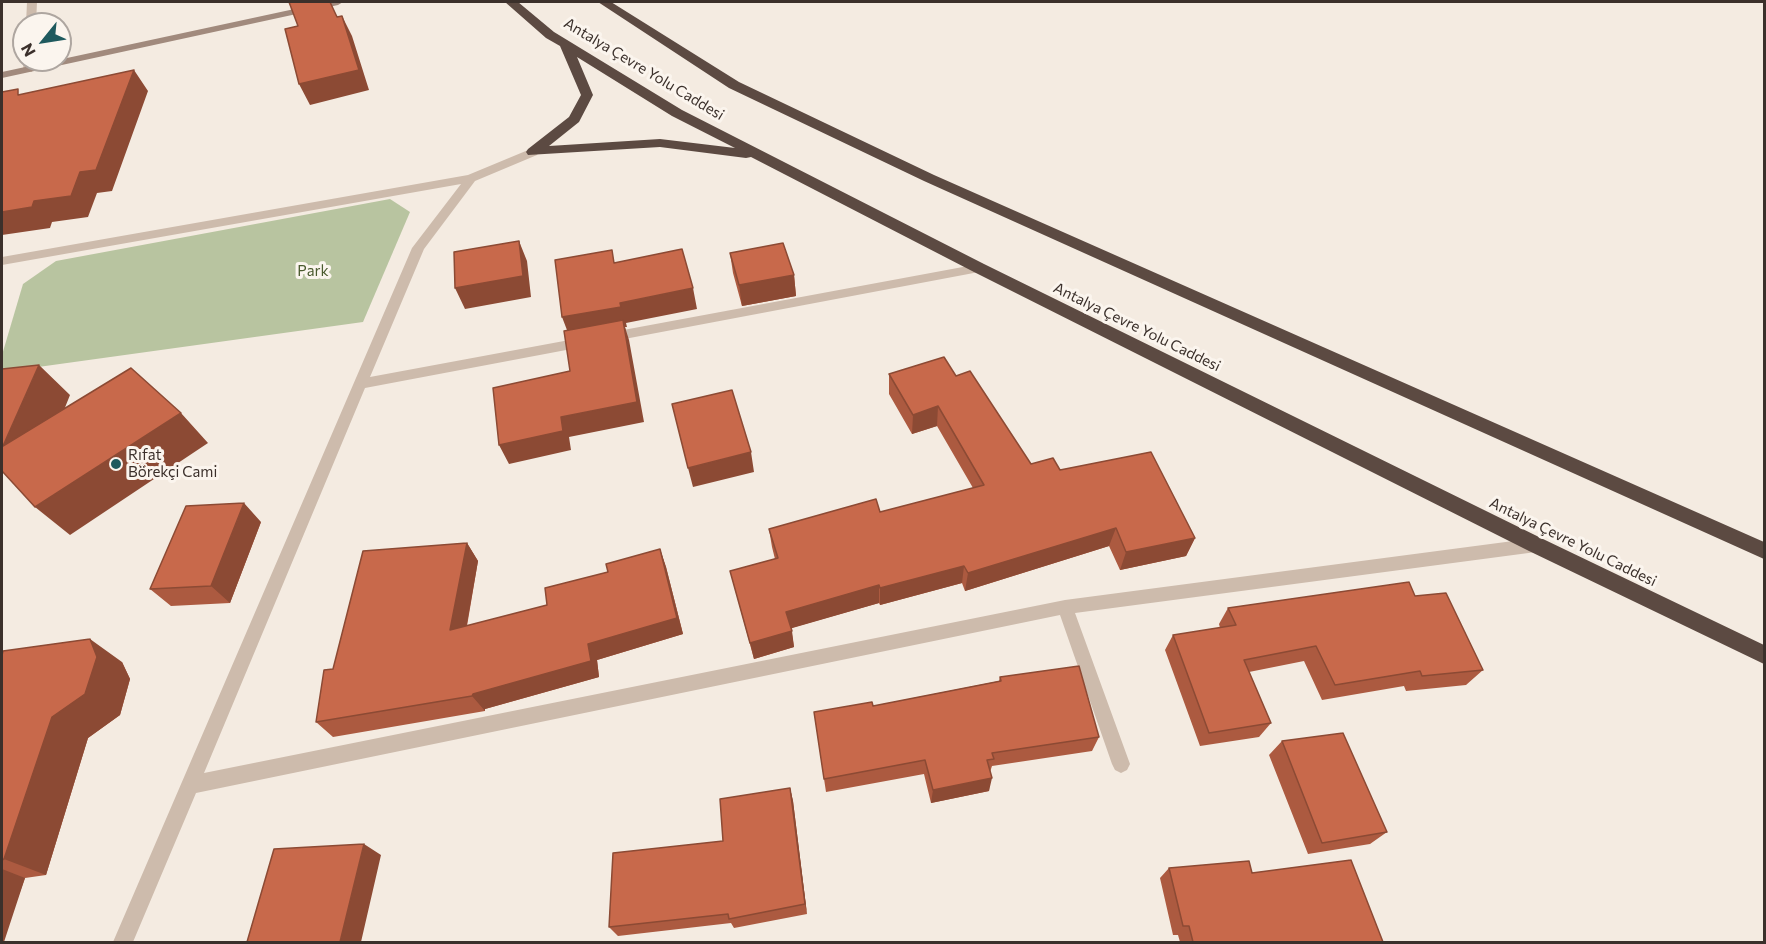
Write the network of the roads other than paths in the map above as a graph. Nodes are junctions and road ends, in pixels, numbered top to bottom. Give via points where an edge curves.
1 (338, 2) edge
2 (511, 2) edge
3 (604, 2) edge
4 (565, 44) junction
5 (72, 56) edge
6 (533, 152) junction
7 (763, 157) junction
8 (471, 177) junction
9 (2, 261) edge
10 (978, 268) junction
11 (360, 384) junction
12 (1536, 545) junction
13 (1764, 551) edge
14 (1065, 607) junction
15 (1764, 655) edge
16 (1121, 764) dead end
17 (190, 785) junction
18 (123, 942) edge

1 - 5 street
2 - 4 highway, Antalya Çevre Yolu Caddesi
3 - 13 highway via 734,85 919,173
4 - 6 highway via 587,95 574,119
4 - 7 highway, Antalya Çevre Yolu Caddesi via 677,113
6 - 7 highway via 660,143
6 - 8 street
7 - 10 highway, Antalya Çevre Yolu Caddesi
8 - 9 street
8 - 11 street via 418,248
10 - 11 street
10 - 12 highway, Antalya Çevre Yolu Caddesi
11 - 17 street
12 - 14 street
12 - 15 highway, Antalya Çevre Yolu Caddesi
14 - 16 street
14 - 17 street
17 - 18 street

